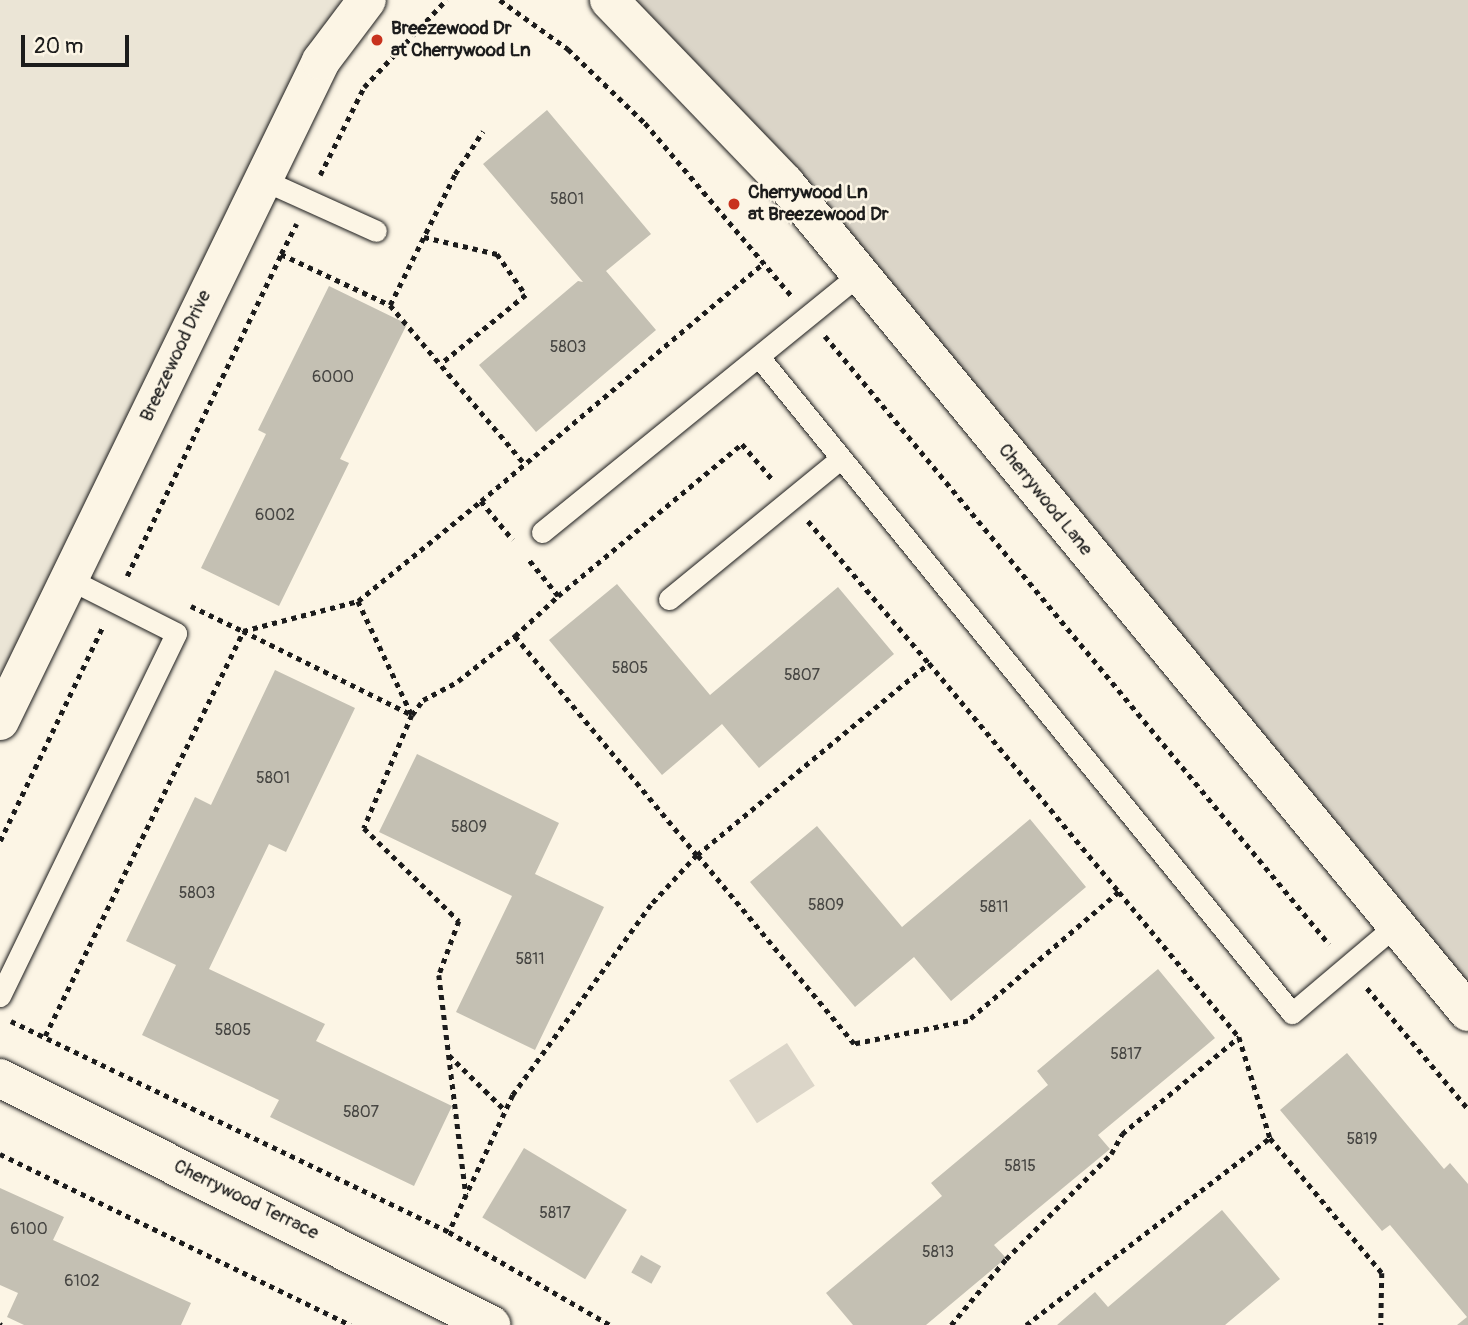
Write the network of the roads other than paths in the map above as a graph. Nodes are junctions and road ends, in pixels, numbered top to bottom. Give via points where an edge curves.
1 (609, 0) edge
2 (360, 2) edge
3 (261, 179) junction
4 (376, 231) dead end
5 (859, 274) junction
6 (759, 357) junction
7 (841, 458) junction
8 (542, 532) dead end
9 (69, 579) junction
10 (669, 599) dead end
11 (0, 721) edge
12 (1395, 926) junction
13 (0, 996) edge
14 (1468, 1012) edge
15 (0, 1078) edge
16 (491, 1325) edge

1 - 5 street, Cherrywood Lane via 785,183
2 - 3 street, Breezewood Drive via 321,61
3 - 4 lane
3 - 9 street, Breezewood Drive
5 - 6 lane
5 - 12 street, Cherrywood Lane
6 - 7 lane
6 - 8 lane
7 - 10 lane
7 - 12 lane via 1292,1013
9 - 11 street, Breezewood Drive
9 - 13 lane via 176,633
12 - 14 street, Cherrywood Lane
15 - 16 street, Cherrywood Terrace

